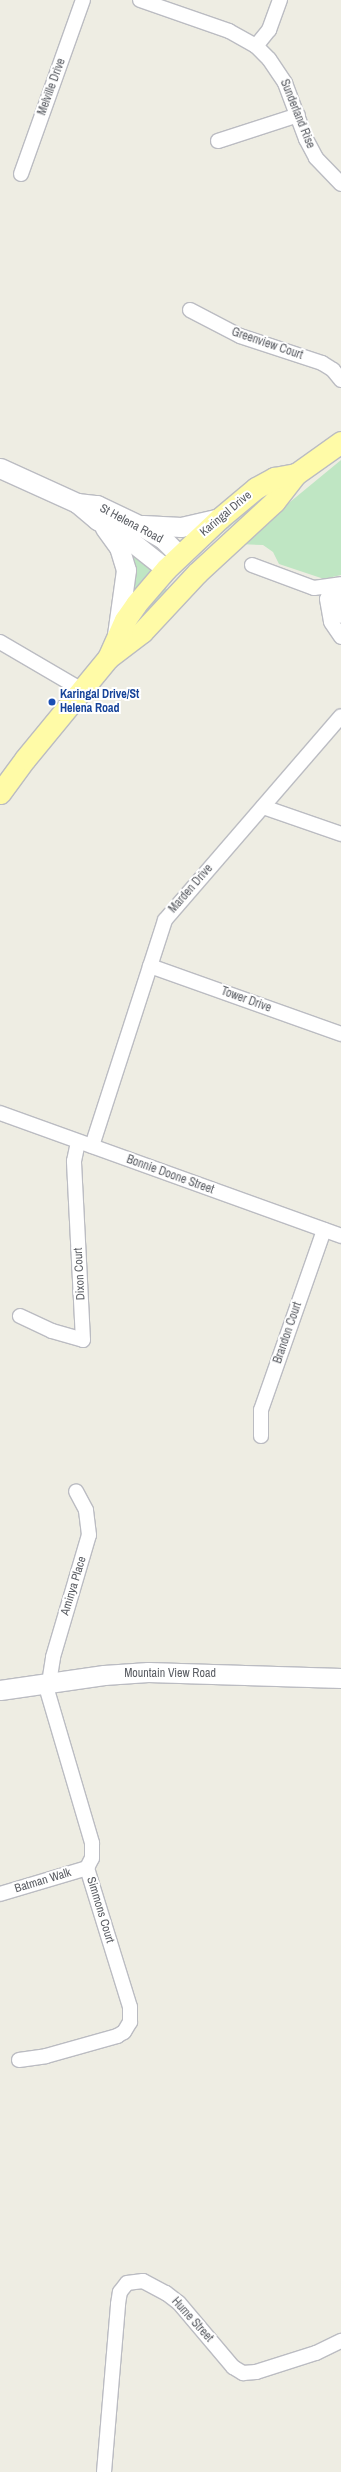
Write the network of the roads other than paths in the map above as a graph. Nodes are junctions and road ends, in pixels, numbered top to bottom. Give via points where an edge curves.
1 (83, 0) edge
2 (140, 0) edge
3 (280, 0) edge
4 (256, 46) junction
5 (298, 115) junction
6 (218, 141) dead end
7 (21, 174) dead end
8 (341, 184) edge
9 (190, 310) dead end
10 (341, 380) edge
11 (341, 442) edge
12 (0, 468) edge
13 (296, 474) junction
14 (77, 503) junction
15 (220, 518) junction
16 (97, 520) junction
17 (139, 525) junction
18 (172, 562) junction
19 (252, 566) dead end
20 (191, 580) junction
21 (341, 584) edge
22 (341, 594) edge
23 (336, 619) edge
24 (117, 636) junction
25 (341, 637) edge
26 (0, 642) edge
27 (108, 658) junction
28 (82, 690) junction
29 (341, 716) edge
30 (3, 783) edge
31 (263, 807) junction
32 (341, 834) edge
33 (150, 966) junction
34 (341, 1034) edge
35 (0, 1113) edge
36 (78, 1142) junction
37 (92, 1146) junction
38 (324, 1230) junction
39 (341, 1236) edge
40 (20, 1316) dead end
41 (261, 1436) dead end
42 (76, 1491) dead end
43 (341, 1678) edge
44 (47, 1683) junction
45 (0, 1690) edge
46 (86, 1868) junction
47 (0, 1894) edge
48 (19, 2060) dead end
49 (341, 2342) edge
50 (104, 2472) edge

1 - 7 street, Melville Drive
2 - 4 street, Sunderland Rise via 229,32
3 - 4 street via 269,30
4 - 5 street, Sunderland Rise via 281,75
5 - 6 street
5 - 8 street, Sunderland Rise via 316,158
9 - 10 street, Greenview Court via 240,336 322,363 333,370
11 - 13 main road, Karingal Drive
12 - 14 main road, St Helena Road
13 - 15 main road, Karingal Drive via 265,483
13 - 20 main road, Karingal Drive via 274,502
14 - 16 main road, St Helena Road
14 - 17 main road, St Helena Road via 97,505
15 - 17 main road via 181,527
15 - 18 main road, Karingal Drive
16 - 18 main road, St Helena Road
16 - 24 main road via 115,541 126,570
17 - 18 main road, St Helena Road via 163,540
18 - 20 main road, St Helena Road
18 - 24 main road via 136,604
19 - 21 street via 314,588
20 - 27 main road via 138,636
21 - 23 street via 332,590 327,600
22 - 23 street
23 - 25 street
24 - 27 main road
26 - 28 street
27 - 28 main road
28 - 30 main road
29 - 31 street, Marden Drive
31 - 32 street
31 - 33 street, Marden Drive via 169,914 161,929
33 - 34 street, Tower Drive
33 - 37 street, Marden Drive
35 - 36 street, Bonnie Doone Street
36 - 37 street, Bonnie Doone Street
36 - 40 street, Dixon Court via 74,1161 83,1340 52,1331
37 - 38 street, Bonnie Doone Street
38 - 39 street, Bonnie Doone Street
38 - 41 street, Brandon Court via 261,1410
42 - 44 street, Aminya Place via 86,1510 89,1535
43 - 44 main road, Mountain View Road via 148,1672
44 - 45 main road, Mountain View Road
44 - 46 street, Simmons Court via 92,1843 92,1858
46 - 47 street, Batman Walk
46 - 48 street, Simmons Court via 130,2007 130,2022 117,2036 46,2056
49 - 50 street, Hume Street via 316,2353 256,2372 242,2373 233,2367 178,2303 166,2293 143,2281 127,2283 120,2292 119,2299

